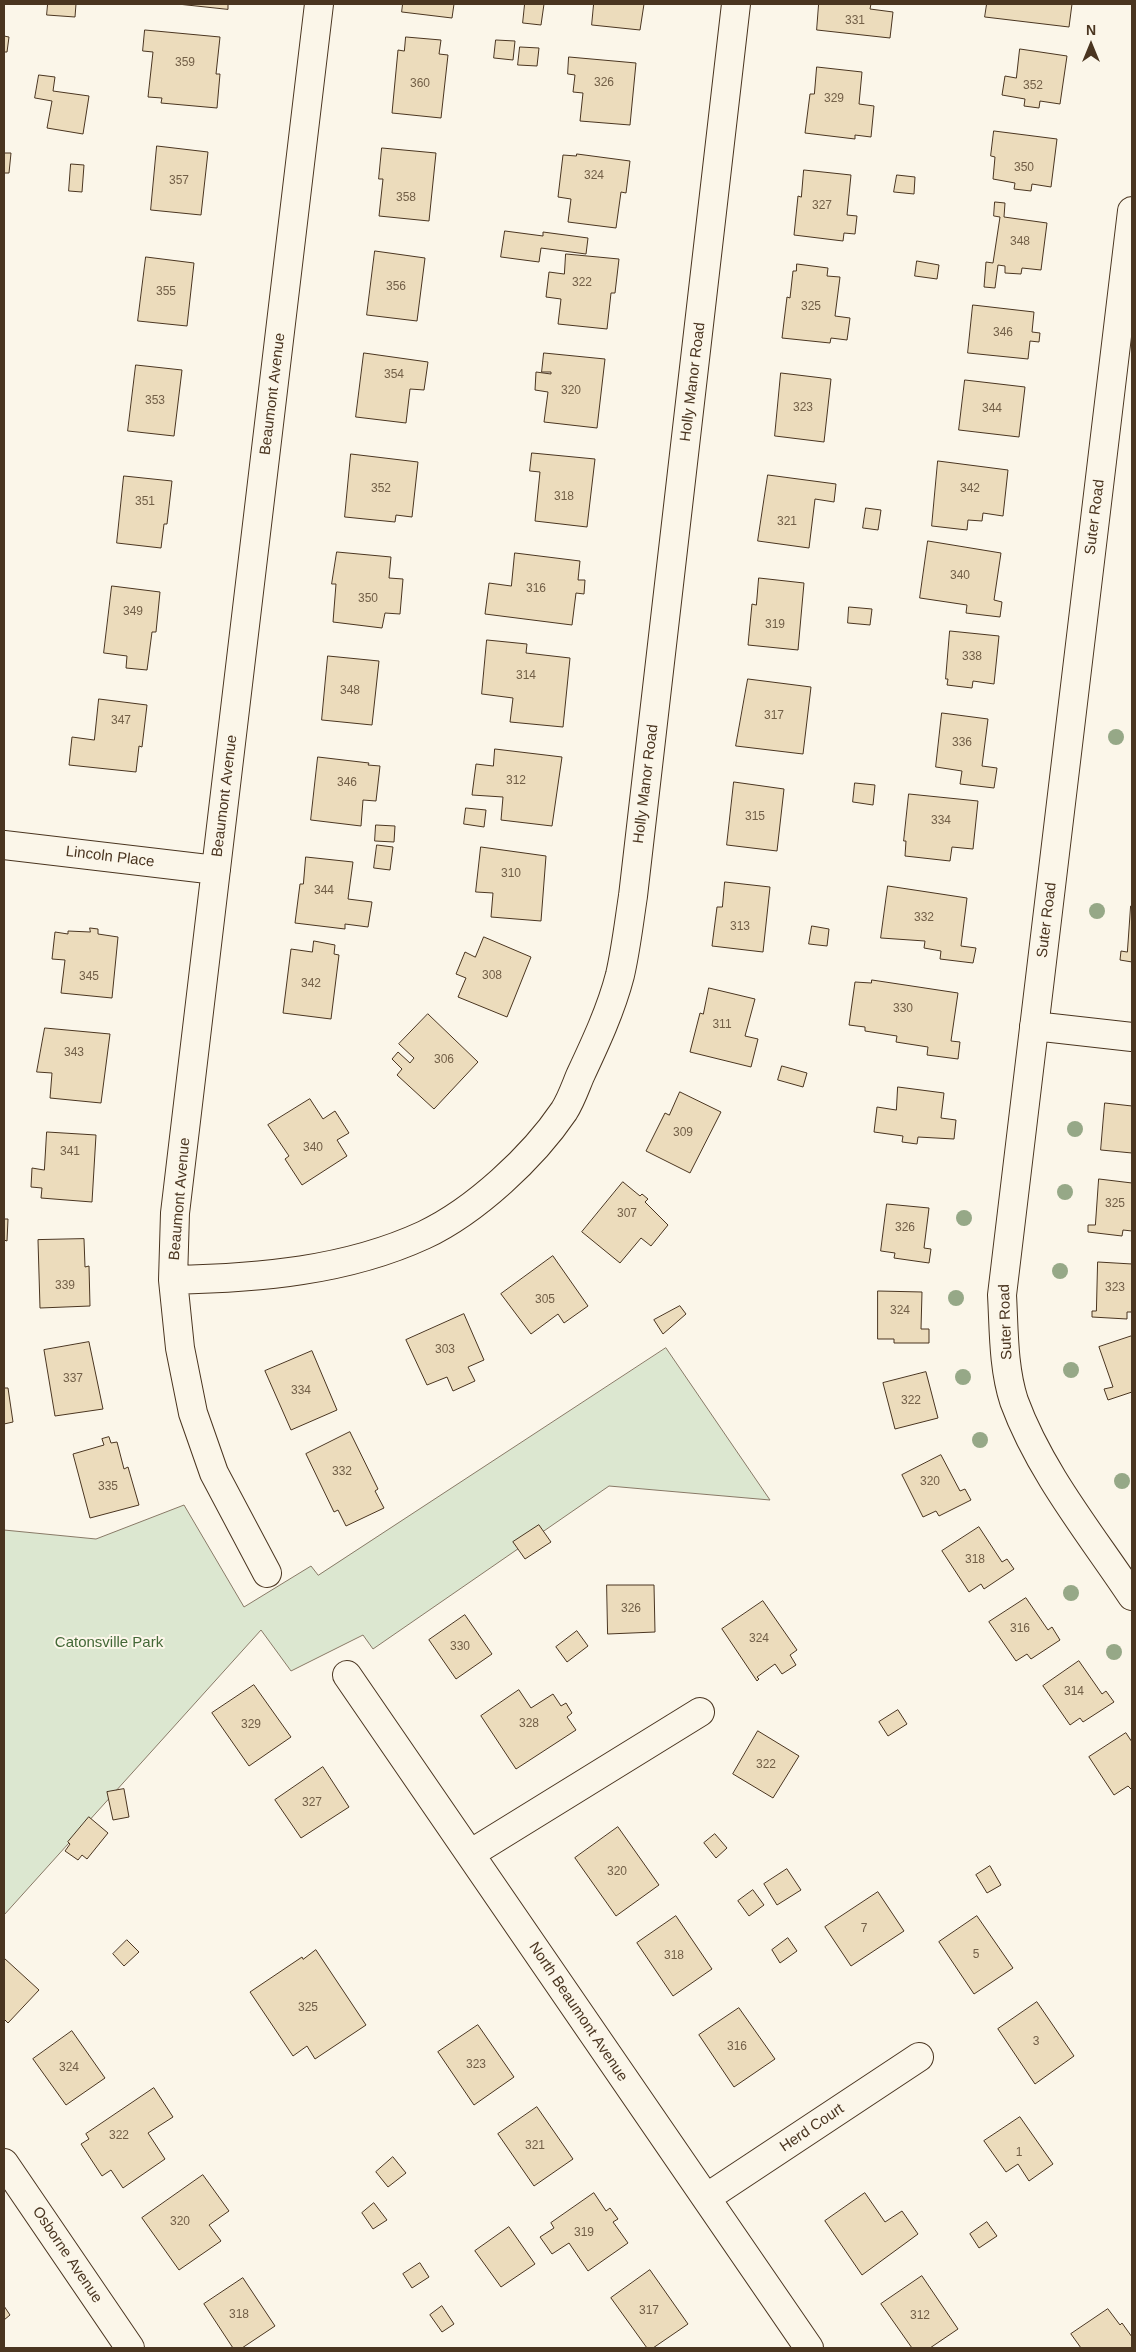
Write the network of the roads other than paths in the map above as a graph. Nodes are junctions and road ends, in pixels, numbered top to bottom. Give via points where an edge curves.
1 (319, 4) edge
2 (736, 4) edge
3 (1132, 211) edge
4 (4, 845) edge
5 (216, 870) junction
6 (1034, 1026) junction
7 (1132, 1037) edge
8 (174, 1280) junction
9 (267, 1573) dead end
10 (1132, 1596) edge
11 (347, 1675) dead end
12 (700, 1712) dead end
13 (470, 1854) junction
14 (919, 2057) dead end
15 (4, 2163) edge
16 (706, 2198) junction
17 (130, 2348) edge
18 (808, 2348) edge

1 - 5 street, Beaumont Avenue
2 - 8 street, Holly Manor Road via 633,896 620,976 596,1043 564,1110 524,1160 482,1199 425,1235 367,1256 297,1272
3 - 6 street, Suter Road
4 - 5 street, Lincoln Place
5 - 8 street, Beaumont Avenue via 175,1213
6 - 7 street
6 - 10 street, Suter Road via 1002,1295 1005,1352 1014,1399 1040,1460
8 - 9 street, Beaumont Avenue via 180,1348 193,1413 214,1473
11 - 13 street, North Beaumont Avenue
12 - 13 street
13 - 16 street, North Beaumont Avenue
14 - 16 street, Herd Court
15 - 17 street, Osborne Avenue
16 - 18 street, North Beaumont Avenue

